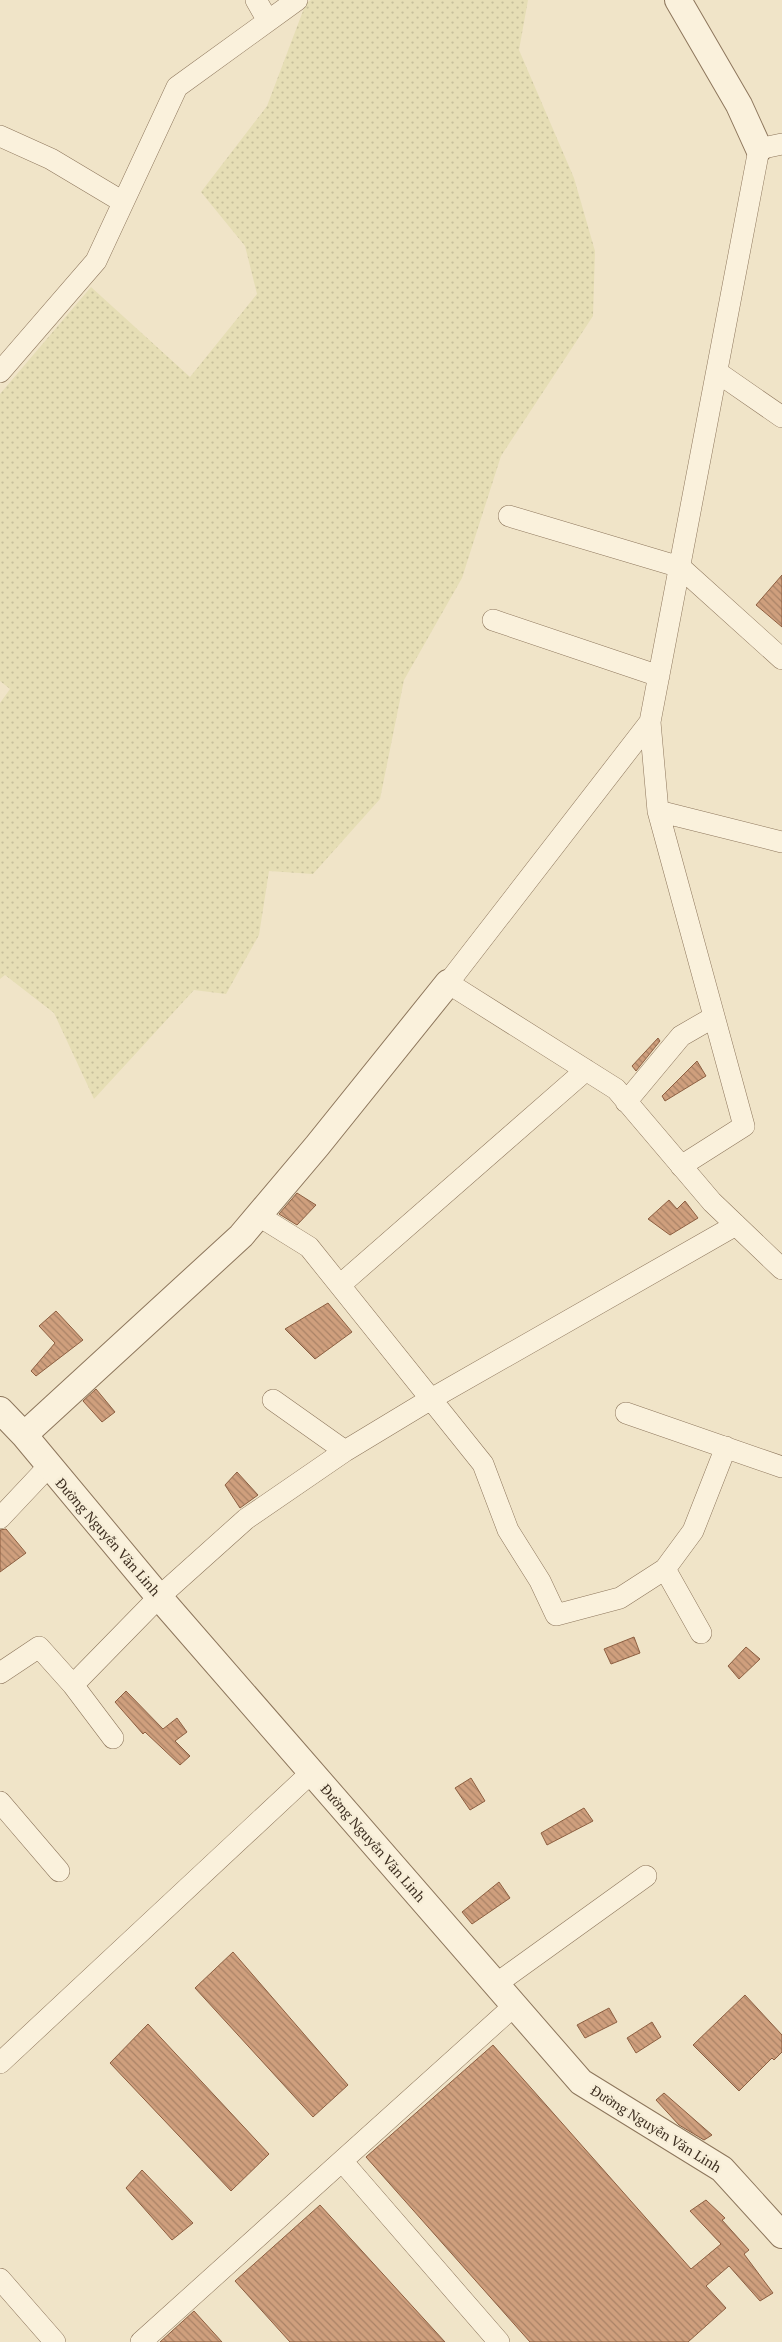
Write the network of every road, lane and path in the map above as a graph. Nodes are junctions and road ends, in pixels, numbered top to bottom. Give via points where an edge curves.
1 (256, 0) edge
2 (297, 0) edge
3 (678, 0) edge
4 (268, 21) junction
5 (0, 136) edge
6 (771, 146) edge
7 (123, 202) junction
8 (0, 372) edge
9 (717, 372) junction
10 (782, 417) edge
11 (509, 516) dead end
12 (680, 566) junction
13 (493, 620) dead end
14 (782, 659) edge
15 (659, 676) junction
16 (650, 722) junction
17 (658, 811) junction
18 (782, 842) edge
19 (448, 983) junction
20 (714, 1017) junction
21 (586, 1070) junction
22 (626, 1102) junction
23 (681, 1166) junction
24 (259, 1216) junction
25 (736, 1225) junction
26 (782, 1269) edge
27 (340, 1285) junction
28 (431, 1399) junction
29 (273, 1400) dead end
30 (0, 1410) edge
31 (626, 1413) dead end
32 (24, 1435) junction
33 (726, 1447) junction
34 (345, 1451) junction
35 (48, 1467) junction
36 (782, 1467) edge
37 (0, 1518) edge
38 (665, 1568) junction
39 (160, 1597) junction
40 (701, 1633) dead end
41 (0, 1673) edge
42 (73, 1685) junction
43 (113, 1738) dead end
44 (312, 1772) junction
45 (0, 1802) edge
46 (59, 1871) dead end
47 (646, 1876) dead end
48 (496, 1984) junction
49 (515, 2006) junction
50 (0, 2063) edge
51 (342, 2161) junction
52 (782, 2235) edge
53 (0, 2279) edge
54 (55, 2342) edge
55 (141, 2342) edge
56 (499, 2342) edge

1 - 4 street
2 - 4 street
3 - 6 street via 739,105
4 - 7 street via 177,87
5 - 7 street via 51,159
6 - 9 street
7 - 8 street via 96,261
9 - 10 street
9 - 12 street
11 - 12 street
12 - 14 street
12 - 15 street
13 - 15 street
15 - 16 street
16 - 17 street
16 - 19 street
17 - 18 street
17 - 20 street
19 - 21 street
19 - 24 street
20 - 22 street via 681,1036
20 - 23 street via 744,1126
21 - 22 street via 616,1089
21 - 27 street
22 - 23 street
23 - 25 street
24 - 27 street via 309,1247
24 - 32 street
25 - 26 street
25 - 28 street
27 - 28 street
28 - 34 street
28 - 38 street via 483,1464 508,1530 556,1615 620,1598
29 - 34 street
30 - 32 street, Đường Nguyễn Văn Linh
31 - 33 street
32 - 35 street, Đường Nguyễn Văn Linh
33 - 36 street
33 - 38 street via 693,1531
34 - 39 street via 246,1519
35 - 37 street
35 - 39 street, Đường Nguyễn Văn Linh
38 - 40 street
39 - 42 street
39 - 44 street, Đường Nguyễn Văn Linh
41 - 42 street via 39,1647
42 - 43 street
44 - 48 street, Đường Nguyễn Văn Linh
44 - 50 street
45 - 46 street
47 - 48 street
48 - 49 street, Đường Nguyễn Văn Linh
49 - 51 street
49 - 52 street, Đường Nguyễn Văn Linh via 582,2082 722,2169
51 - 55 street
51 - 56 street
53 - 54 street

